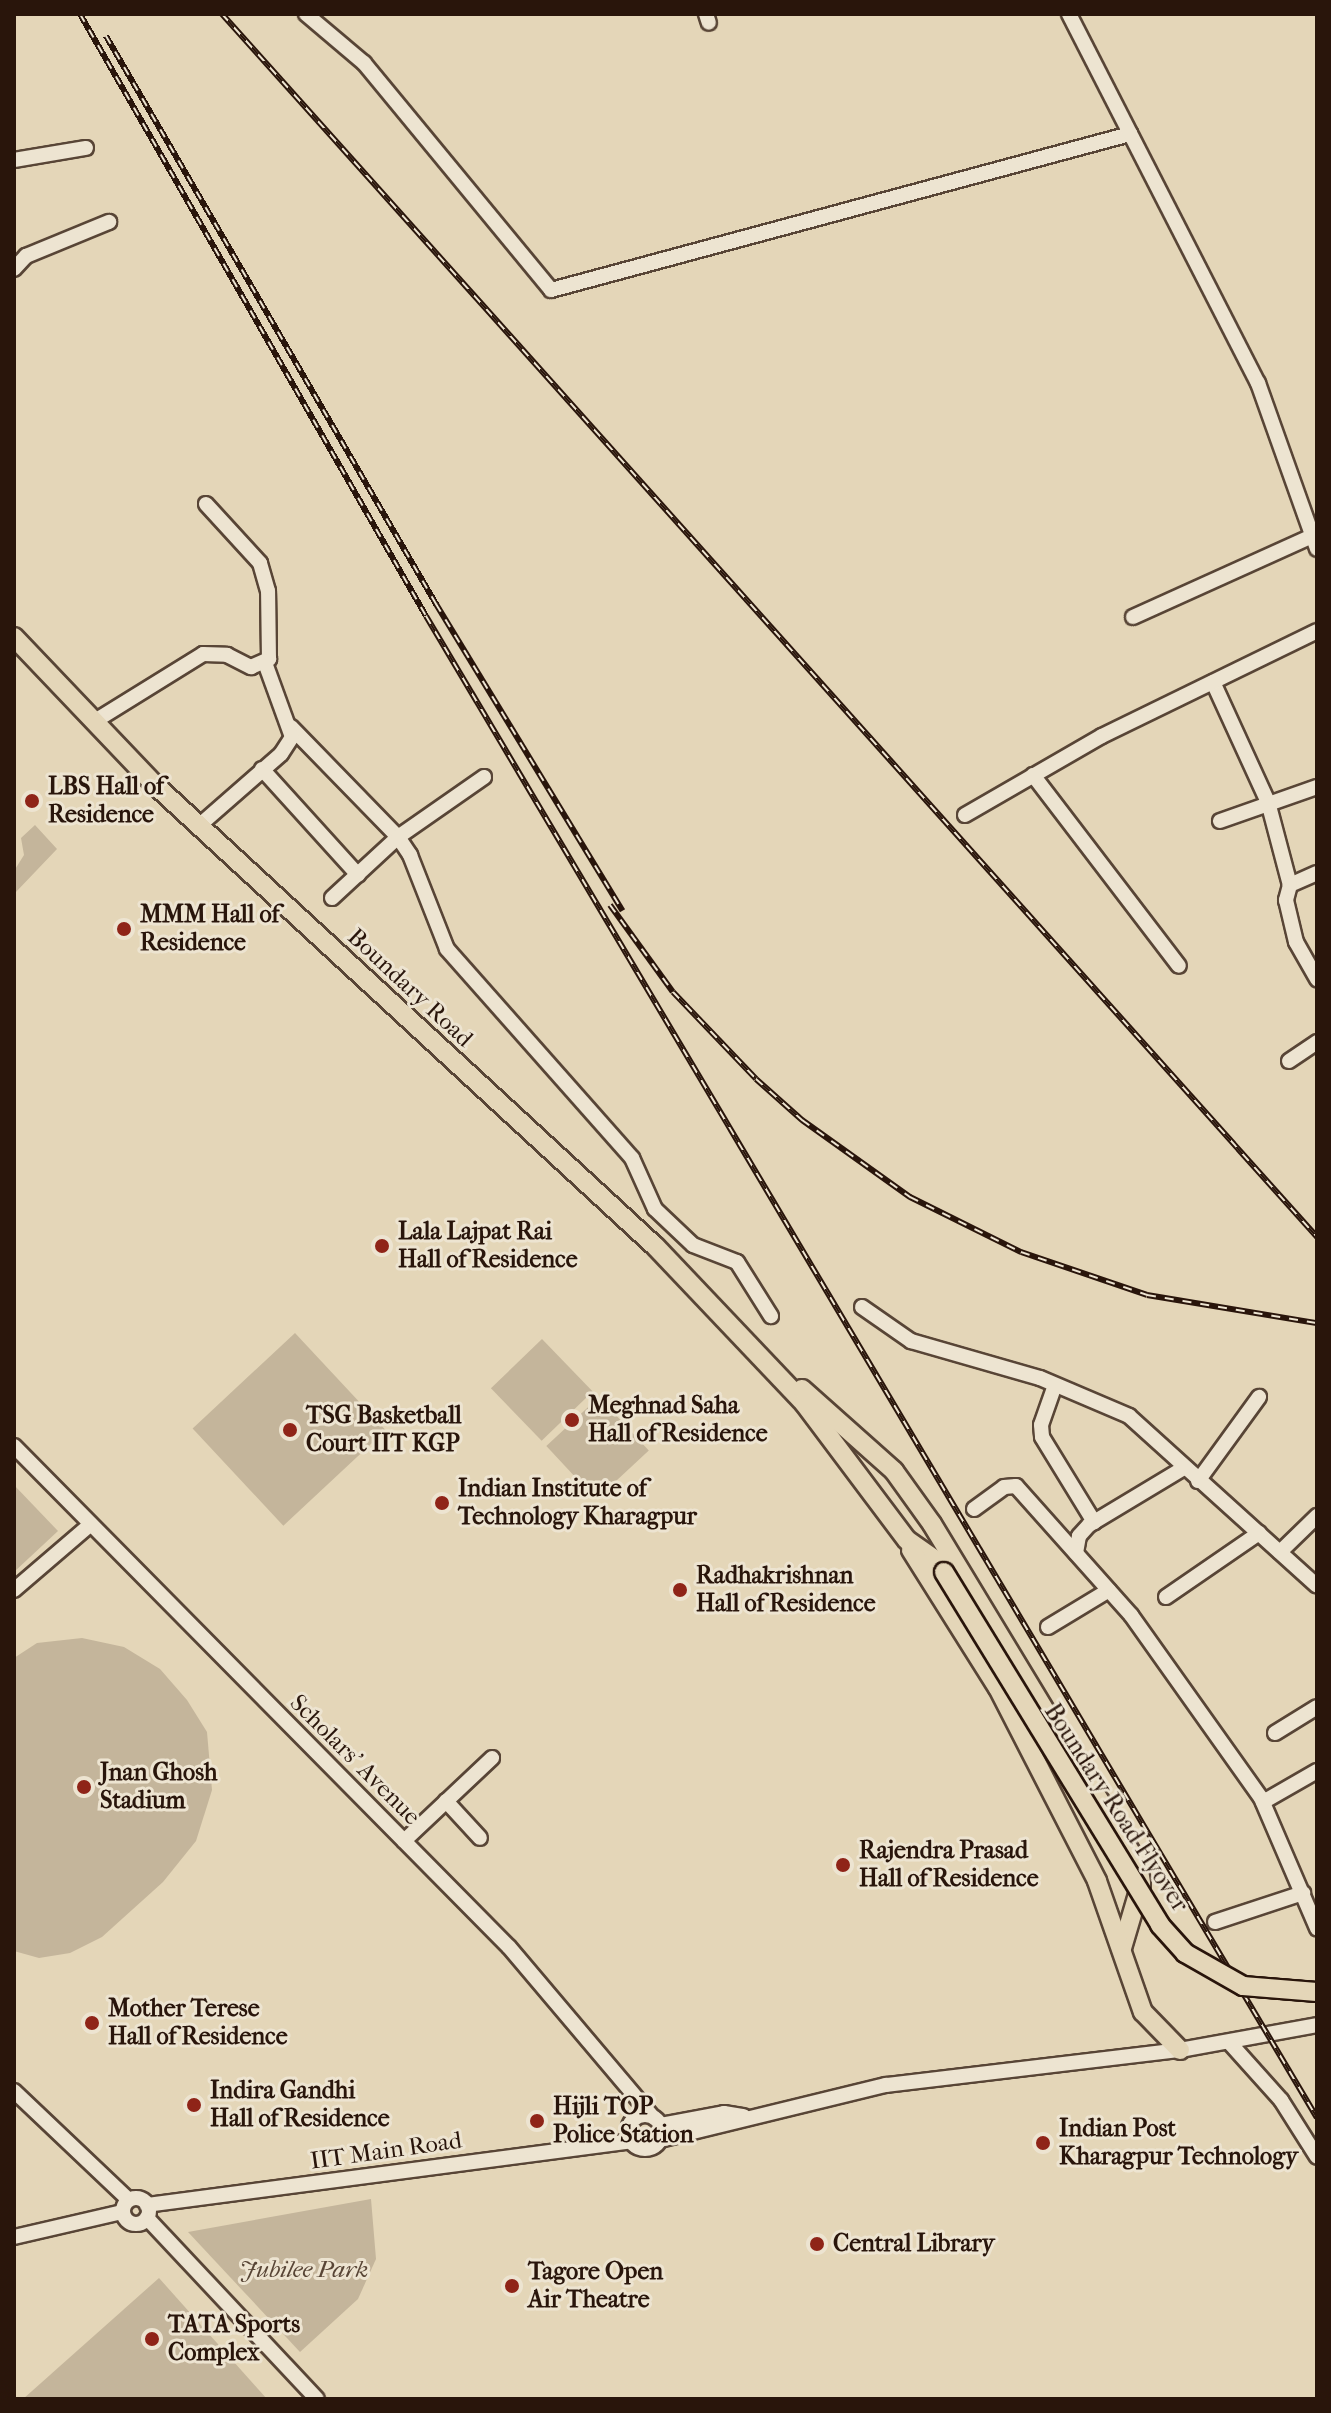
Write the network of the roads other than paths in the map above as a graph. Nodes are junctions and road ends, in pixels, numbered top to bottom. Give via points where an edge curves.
1 (306, 14) edge
2 (1069, 14) edge
3 (1130, 134) junction
4 (86, 148) dead end
5 (14, 160) edge
6 (109, 222) dead end
7 (14, 269) edge
8 (206, 504) dead end
9 (1315, 542) edge
10 (1133, 617) dead end
11 (1317, 631) edge
12 (14, 637) edge
13 (265, 663) junction
14 (1213, 682) junction
15 (95, 721) junction
16 (291, 727) junction
17 (262, 769) junction
18 (1033, 775) junction
19 (484, 777) dead end
20 (1317, 787) edge
21 (1268, 802) junction
22 (965, 815) dead end
23 (1220, 821) dead end
24 (201, 824) junction
25 (398, 837) junction
26 (1317, 873) edge
27 (358, 875) junction
28 (1290, 885) junction
29 (332, 898) dead end
30 (1179, 966) dead end
31 (1316, 975) edge
32 (1317, 1042) edge
33 (1289, 1061) dead end
34 (862, 1307) dead end
35 (771, 1316) dead end
36 (777, 1371) junction
37 (1055, 1385) junction
38 (1259, 1397) dead end
39 (14, 1446) edge
40 (1184, 1468) junction
41 (894, 1471) junction
42 (1198, 1481) junction
43 (867, 1491) junction
44 (974, 1509) dead end
45 (1317, 1516) edge
46 (1094, 1522) junction
47 (91, 1524) junction
48 (1259, 1533) junction
49 (940, 1537) junction
50 (907, 1540) junction
51 (1280, 1552) junction
52 (1076, 1553) junction
53 (942, 1567) junction
54 (1317, 1586) edge
55 (14, 1590) edge
56 (1109, 1590) junction
57 (1166, 1597) dead end
58 (1048, 1627) dead end
59 (1317, 1707) edge
60 (1275, 1733) dead end
61 (492, 1758) dead end
62 (1317, 1771) edge
63 (446, 1801) junction
64 (1263, 1802) junction
65 (480, 1838) dead end
66 (404, 1841) junction
67 (1317, 1882) edge
68 (1302, 1892) junction
69 (1313, 1908) edge
70 (1215, 1922) dead end
71 (1317, 1928) edge
72 (1122, 1948) junction
73 (1317, 1992) edge
74 (1317, 2025) edge
75 (1229, 2042) junction
76 (1180, 2050) junction
77 (14, 2091) edge
78 (658, 2127) junction
79 (630, 2141) junction
80 (1317, 2157) edge
81 (126, 2206) junction
82 (147, 2212) junction
83 (14, 2237) edge
84 (317, 2399) edge

1 - 3 street via 364,63 551,290
2 - 3 street
3 - 9 street via 1258,383
4 - 5 street
6 - 7 street via 26,256
8 - 13 street via 260,563 268,591 271,650
9 - 10 street
11 - 14 street
12 - 15 main road, Boundary Road
13 - 15 street via 251,667 227,655 203,654
13 - 16 street
14 - 18 street
14 - 21 street
15 - 24 main road, Boundary Road
16 - 17 street via 289,745
16 - 25 street
17 - 24 street
17 - 27 street
18 - 22 street
18 - 30 street
19 - 25 street
20 - 21 street
21 - 23 street
21 - 28 street
24 - 36 main road, Boundary Road via 615,1206
25 - 27 street
25 - 35 street via 455,961 632,1158 655,1209 693,1245 737,1262
26 - 28 street
27 - 29 street
28 - 31 street via 1286,900 1293,933
32 - 33 street
34 - 37 street via 911,1341
36 - 41 main road, Boundary Road via 849,1427
36 - 43 main road, Boundary Road
37 - 40 street via 1135,1420
37 - 46 street via 1042,1437
38 - 42 street
39 - 47 street, Scholars' Avenue
40 - 42 street
40 - 46 street
41 - 43 main road
41 - 49 main road, Boundary Road
42 - 48 street
43 - 50 main road, Boundary Road
44 - 52 street via 1004,1487 1016,1486
45 - 51 street
46 - 52 street via 1079,1536
47 - 55 street
47 - 66 street, Scholars' Avenue
48 - 51 street
48 - 57 street
49 - 53 main road
49 - 72 main road, Boundary Road via 1138,1864 1141,1884
50 - 53 main road, Boundary Road Flyover
50 - 72 main road via 998,1688 1097,1881
51 - 54 street
52 - 56 street
53 - 73 main road, Boundary Road Flyover, bridge via 1160,1925 1185,1953 1243,1986
56 - 58 street
56 - 64 street
59 - 60 street
61 - 63 street
62 - 64 street
63 - 65 street
63 - 66 street
64 - 68 street
66 - 78 street, Scholars' Avenue via 509,1947
67 - 68 street
68 - 69 street
68 - 70 street
69 - 71 street
72 - 76 main road via 1143,2012
74 - 75 street
75 - 76 street
75 - 80 street via 1281,2100
76 - 78 street via 886,2085 745,2116 724,2113
77 - 81 street
78 - 79 street, IIT Main Road via 644,2149
78 - 79 street via 632,2121
79 - 82 street, IIT Main Road
81 - 82 street via 141,2199
81 - 82 street via 132,2224
81 - 83 street
82 - 84 street

